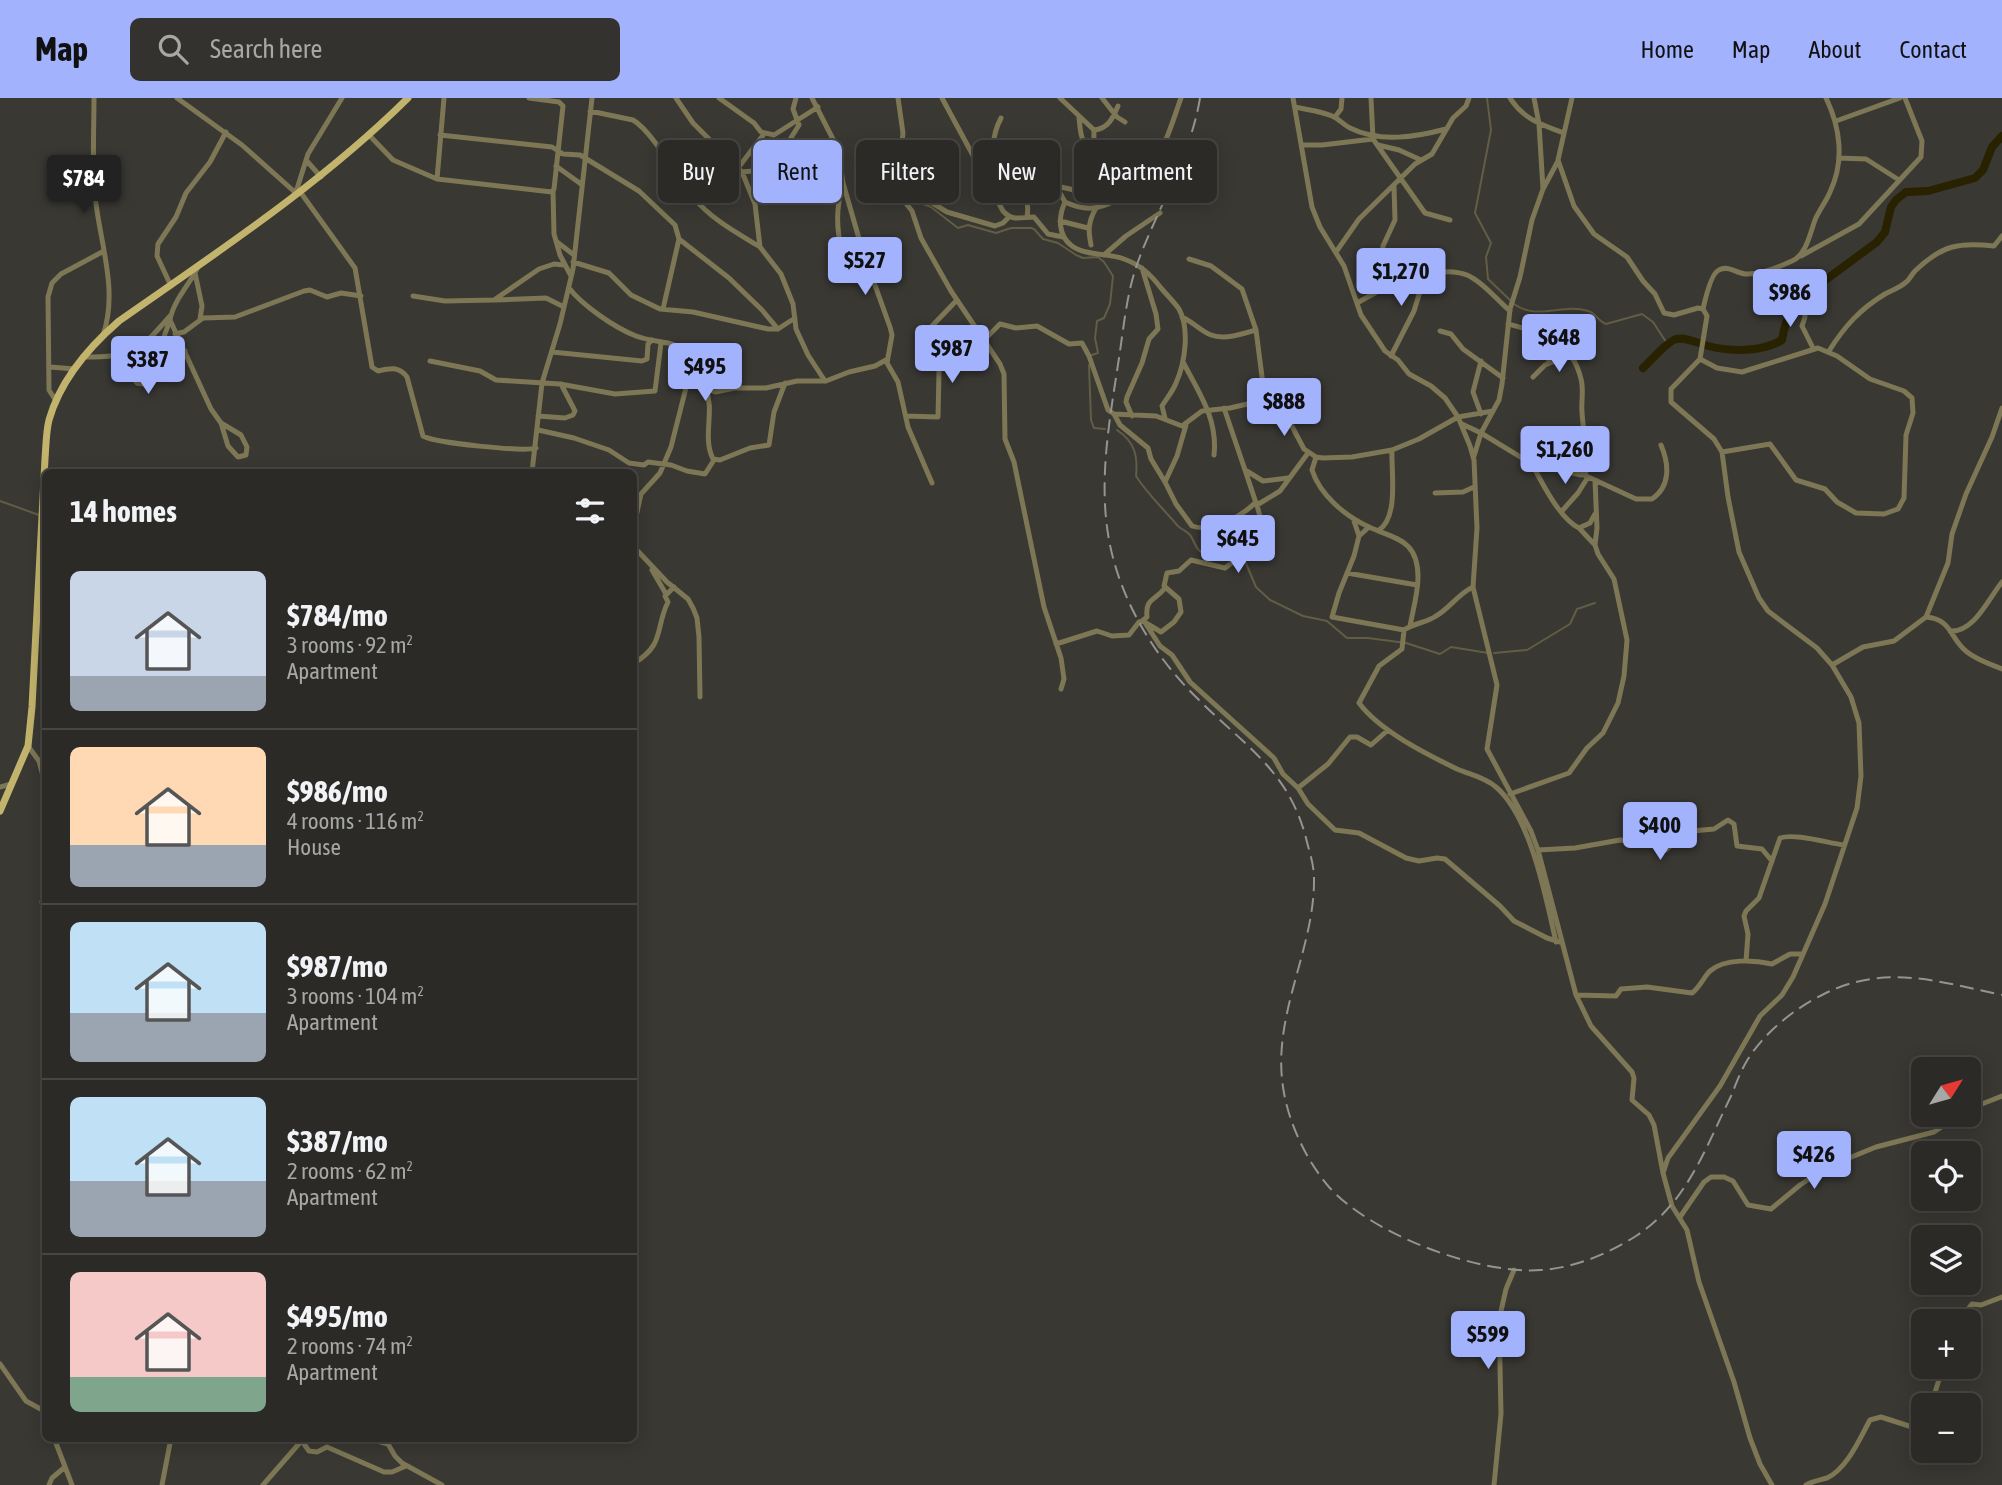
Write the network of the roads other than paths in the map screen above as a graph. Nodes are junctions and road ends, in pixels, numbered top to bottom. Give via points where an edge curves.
1 (94, 98) edge
2 (177, 98) edge
3 (342, 98) edge
4 (408, 98) edge
5 (444, 98) edge
6 (529, 98) edge
7 (592, 98) edge
8 (676, 98) edge
9 (719, 98) edge
10 (796, 98) edge
11 (813, 98) edge
12 (898, 98) edge
13 (942, 98) edge
14 (1059, 98) edge
15 (1102, 98) edge
16 (1181, 98) edge
17 (1293, 98) edge
18 (1342, 98) edge
19 (1371, 98) edge
20 (1469, 98) edge
21 (1510, 98) edge
22 (1534, 98) edge
23 (1572, 98) edge
24 (1826, 98) edge
25 (1903, 98) edge
26 (1118, 106) dead end
27 (818, 107) junction
28 (1295, 107) junction
29 (590, 111) junction
30 (1115, 114) junction
31 (1079, 117) junction
32 (1335, 117) junction
33 (1001, 118) dead end
34 (798, 121) junction
35 (1836, 121) junction
36 (1125, 122) dead end
37 (1539, 124) junction
38 (1446, 129) junction
39 (1094, 130) junction
40 (226, 132) junction
41 (1564, 133) junction
42 (764, 134) junction
43 (369, 135) junction
44 (440, 135) junction
45 (790, 140) edge
46 (834, 140) edge
47 (902, 140) edge
48 (993, 140) edge
49 (1082, 140) edge
50 (1095, 140) edge
51 (1166, 140) edge
52 (1375, 140) junction
53 (1302, 145) junction
54 (558, 149) junction
55 (585, 158) junction
56 (1839, 158) junction
57 (306, 160) junction
58 (1421, 160) junction
59 (1558, 160) junction
60 (556, 166) junction
61 (740, 170) junction
62 (753, 170) edge
63 (842, 176) edge
64 (321, 177) junction
65 (437, 179) junction
66 (1402, 179) junction
67 (1899, 180) junction
68 (844, 183) junction
69 (581, 184) junction
70 (1394, 186) junction
71 (1543, 189) junction
72 (1074, 190) edge
73 (553, 191) junction
74 (298, 193) junction
75 (1065, 202) junction
76 (906, 203) edge
77 (932, 203) edge
78 (1027, 203) edge
79 (1109, 203) edge
80 (1106, 205) joint
81 (1096, 208) junction
82 (1160, 214) dead end
83 (1009, 218) junction
84 (1027, 218) junction
85 (1060, 220) junction
86 (1450, 220) dead end
87 (1088, 228) junction
88 (2002, 236) edge
89 (1063, 237) junction
90 (679, 239) junction
91 (556, 241) junction
92 (1091, 245) dead end
93 (760, 247) junction
94 (104, 251) junction
95 (1336, 252) junction
96 (842, 253) dead end
97 (1104, 255) junction
98 (1798, 258) junction
99 (574, 259) junction
100 (1189, 259) dead end
101 (564, 265) junction
102 (1142, 268) junction
103 (197, 270) junction
104 (1431, 274) junction
105 (571, 276) junction
106 (171, 286) junction
107 (1380, 287) junction
108 (569, 288) junction
109 (361, 296) junction
110 (413, 296) dead end
111 (494, 300) junction
112 (957, 300) junction
113 (1803, 301) dead end
114 (1357, 303) junction
115 (564, 307) junction
116 (663, 309) junction
117 (1703, 309) junction
118 (1510, 311) junction
119 (1182, 317) junction
120 (170, 318) junction
121 (794, 318) junction
122 (200, 320) junction
123 (1508, 324) junction
124 (778, 329) junction
125 (1256, 330) junction
126 (1440, 331) dead end
127 (1542, 333) junction
128 (175, 334) junction
129 (103, 336) junction
130 (652, 340) junction
131 (984, 341) junction
132 (661, 342) junction
133 (1813, 348) junction
134 (185, 351) junction
135 (1829, 351) junction
136 (552, 352) junction
137 (1570, 355) junction
138 (116, 356) junction
139 (1391, 356) junction
140 (84, 357) junction
141 (1700, 359) junction
142 (693, 360) junction
143 (886, 360) junction
144 (430, 361) dead end
145 (1481, 361) junction
146 (1183, 362) junction
147 (1549, 363) junction
148 (50, 367) junction
149 (75, 369) junction
150 (1533, 377) dead end
151 (1504, 378) junction
152 (152, 380) junction
153 (825, 381) junction
154 (542, 383) junction
155 (785, 383) junction
156 (560, 384) junction
157 (706, 390) junction
158 (1265, 400) junction
159 (56, 401) junction
160 (1224, 408) junction
161 (2002, 408) edge
162 (1209, 409) junction
163 (1493, 411) junction
164 (1114, 414) junction
165 (1481, 414) junction
166 (538, 416) junction
167 (906, 416) junction
168 (1132, 416) junction
169 (1458, 417) junction
170 (1165, 418) junction
171 (221, 423) junction
172 (1462, 424) junction
173 (1186, 425) junction
174 (538, 430) junction
175 (1481, 433) junction
176 (1661, 445) dead end
177 (536, 447) junction
178 (1392, 450) junction
179 (1722, 452) junction
180 (1308, 453) junction
181 (1214, 455) dead end
182 (1316, 457) junction
183 (714, 460) junction
184 (1474, 460) junction
185 (663, 464) junction
186 (1532, 464) junction
187 (44, 469) edge
188 (533, 469) edge
189 (1245, 470) junction
190 (1586, 476) junction
191 (1288, 478) junction
192 (1595, 480) junction
193 (1165, 482) junction
194 (932, 483) dead end
195 (1474, 486) junction
196 (1435, 493) dead end
197 (1256, 503) junction
198 (42, 510) edge
199 (1562, 512) junction
200 (637, 514) edge
201 (1595, 514) junction
202 (1353, 518) junction
203 (1369, 527) junction
204 (1579, 528) junction
205 (1379, 530) junction
206 (1359, 536) junction
207 (1595, 545) junction
208 (637, 550) edge
209 (650, 564) junction
210 (1347, 573) junction
211 (2002, 582) edge
212 (1417, 585) junction
213 (674, 587) junction
214 (1473, 587) junction
215 (1166, 588) junction
216 (666, 594) junction
217 (1926, 617) junction
218 (1144, 622) junction
219 (1410, 626) junction
220 (1404, 631) junction
221 (1950, 631) junction
222 (1056, 644) junction
223 (637, 660) edge
224 (1832, 666) junction
225 (2002, 669) edge
226 (1061, 689) dead end
227 (700, 697) dead end
228 (1388, 730) junction
229 (28, 747) junction
230 (42, 772) edge
231 (11, 784) junction
232 (0, 787) edge
233 (1297, 788) junction
234 (1510, 794) junction
235 (1, 808) edge
236 (1844, 845) junction
237 (1538, 850) junction
238 (1772, 861) junction
239 (1558, 942) junction
240 (1802, 954) junction
241 (1746, 961) junction
242 (1576, 995) junction
243 (2002, 1096) edge
244 (1981, 1104) edge
245 (1941, 1127) edge
246 (1663, 1173) junction
247 (1680, 1217) junction
248 (1514, 1270) dead end
249 (2002, 1297) edge
250 (1968, 1309) edge
251 (0, 1364) edge
252 (42, 1410) edge
253 (1911, 1425) edge
254 (56, 1442) edge
255 (170, 1442) edge
256 (301, 1442) edge
257 (304, 1442) edge
258 (381, 1442) edge
259 (406, 1466) junction
260 (65, 1467) junction
261 (49, 1485) edge
262 (72, 1485) edge
263 (162, 1485) edge
264 (263, 1485) edge
265 (442, 1485) edge
266 (1494, 1485) edge
267 (1772, 1485) edge
268 (1806, 1485) edge

1 - 94 street via 95,193
2 - 40 street
3 - 57 street
4 - 43 main road
5 - 44 street
6 - 54 street via 562,104
7 - 29 street
8 - 61 street
9 - 42 street
10 - 34 street via 793,109
11 - 27 street
12 - 47 street
13 - 83 street
14 - 31 street
15 - 30 street
16 - 51 street
17 - 28 street
18 - 32 street
19 - 52 street
20 - 38 street
21 - 37 street via 1520,112
22 - 37 street
23 - 41 street
24 - 35 street
25 - 35 street
25 - 67 street via 1918,128 1922,150 1916,164
26 - 30 street
27 - 34 street
27 - 46 street
28 - 32 street
28 - 53 street
29 - 55 street
29 - 93 street via 639,124 701,205
30 - 36 street
30 - 39 street via 1104,128
31 - 39 street
31 - 49 street
32 - 52 street
33 - 48 street
34 - 42 street via 777,135
34 - 45 street via 799,129
35 - 56 street
37 - 41 street
37 - 71 street
38 - 52 street
38 - 58 street via 1436,150
39 - 50 street
40 - 74 street
40 - 106 street via 158,244 157,256
41 - 59 street
42 - 61 street
43 - 64 main road
43 - 65 street via 393,160
44 - 54 street
44 - 65 street
52 - 53 street
52 - 58 street
52 - 66 street
53 - 95 street via 1312,207
54 - 55 street
54 - 60 street
55 - 69 street
55 - 90 street via 639,191 676,226
56 - 67 street via 1866,159
56 - 98 street via 1830,192
57 - 64 street
57 - 74 street
58 - 66 street
59 - 71 street
59 - 117 street via 1573,206 1586,225 1624,253 1664,313
60 - 69 street
60 - 73 street
61 - 62 street
61 - 93 street via 755,204
63 - 68 street
64 - 74 main road
65 - 73 street
66 - 70 street
66 - 86 street via 1425,213
67 - 98 street via 1859,224
68 - 96 street via 836,210
68 - 143 street via 892,335
69 - 99 street
70 - 95 street via 1355,223
70 - 107 street via 1395,220 1383,246
71 - 118 street
72 - 75 street via 1056,186
73 - 91 street
74 - 103 main road
74 - 109 street via 352,262
75 - 81 street
75 - 85 street
76 - 112 street
77 - 83 street via 995,226
78 - 84 street
79 - 80 street
80 - 81 street
81 - 87 street
82 - 97 street
83 - 84 street
84 - 89 street via 1034,217 1052,236
85 - 87 street
85 - 89 street
87 - 92 street
88 - 135 street via 1994,246 1960,244 1939,253 1904,284 1853,317
89 - 97 street via 1074,248
90 - 116 street
90 - 124 street via 729,278
91 - 99 street
91 - 101 street
93 - 121 street via 781,274
94 - 129 street via 109,281
94 - 148 street via 61,274 50,289
95 - 114 street
97 - 102 street
98 - 117 street via 1744,274 1720,269
99 - 105 street
99 - 116 street via 609,272 631,295
100 - 125 street via 1211,266 1237,283
101 - 105 street
101 - 111 street via 539,269
102 - 119 street
102 - 168 street via 1158,329 1149,339 1126,397
103 - 106 main road
103 - 120 street
103 - 122 street
104 - 107 street
104 - 118 street via 1468,276
104 - 139 street
105 - 108 street
106 - 129 main road
107 - 114 street
108 - 115 street
108 - 130 street via 614,326
109 - 122 street via 341,293 327,297 307,290 235,317
109 - 177 street via 372,367 403,371 423,436 512,449
110 - 111 street
111 - 115 street via 546,298
112 - 131 street
112 - 167 street via 931,327 939,372 938,417
113 - 133 street via 1802,326
114 - 139 street
115 - 136 street
116 - 124 street
117 - 141 street via 1707,317
118 - 123 street
119 - 125 street via 1211,335
119 - 146 street
120 - 128 street
120 - 138 street via 140,348
120 - 152 street
121 - 124 street
121 - 153 street via 805,349
122 - 128 street
123 - 127 street
123 - 151 street
125 - 158 street
126 - 145 street via 1451,334
127 - 137 street
127 - 147 street
128 - 134 street
129 - 140 main road
130 - 132 street
130 - 136 street via 647,359 642,361
131 - 164 street via 1000,324 1037,326 1069,344 1082,343 1108,410
131 - 222 street via 1004,374 1005,439
132 - 142 street via 677,346
132 - 156 street via 653,393 615,394
133 - 135 street
133 - 141 street via 1742,372 1717,368
134 - 152 street
134 - 171 street
135 - 179 street via 1870,379 1912,395 1904,498 1898,509 1871,515 1845,508 1825,489 1796,480 1770,444
136 - 154 street
137 - 147 street
137 - 190 street via 1583,388
138 - 140 street
138 - 152 street via 137,383
139 - 169 street via 1441,394
140 - 149 main road
141 - 179 street via 1671,389 1671,402 1714,439
142 - 157 street via 703,370
142 - 185 street via 677,429
143 - 153 street
143 - 167 street via 898,382
144 - 154 street via 480,371 496,380
145 - 151 street
145 - 165 street via 1473,392
146 - 162 street
146 - 170 street via 1162,406
147 - 150 street
148 - 149 street
148 - 159 street via 50,390
149 - 159 main road
151 - 163 street
153 - 155 street
154 - 156 street
154 - 166 street
155 - 157 street
155 - 183 street via 775,407 769,445
156 - 166 street via 572,403 573,415
157 - 183 street
158 - 160 street
158 - 180 street via 1288,419
159 - 187 main road
160 - 162 street
160 - 189 street
161 - 217 street via 1966,495 1952,534 1948,563
162 - 173 street via 1197,413
162 - 181 street
163 - 165 street
163 - 175 street
164 - 168 street
164 - 193 street via 1119,425 1148,448
165 - 169 street
166 - 174 street
167 - 194 street
168 - 170 street
169 - 172 street
169 - 178 street
170 - 173 street
171 - 171 street via 231,451 238,457 246,455 241,435
172 - 175 street
172 - 184 street
173 - 193 street
174 - 177 street
174 - 185 street via 601,447 631,464
175 - 184 street
175 - 186 street
176 - 192 street via 1667,479 1652,499 1636,499
177 - 188 street
178 - 182 street
178 - 205 street via 1391,511
179 - 224 street via 1739,552 1759,598
180 - 182 street
180 - 191 street
182 - 202 street via 1312,470 1321,489
183 - 185 street via 705,474
184 - 195 street
185 - 200 street via 642,494
186 - 190 street
186 - 199 street
189 - 191 street via 1263,481
189 - 197 street
190 - 192 street
190 - 199 street
191 - 197 street via 1278,493
192 - 201 street
193 - 197 street via 1181,514 1198,528 1235,517
195 - 196 street via 1462,492
195 - 214 street
197 - 215 street via 1265,549 1249,550 1225,568 1191,560 1167,573
198 - 229 main road
199 - 204 street
201 - 204 street
201 - 207 street
202 - 203 street
202 - 206 street
203 - 205 street
203 - 206 street
204 - 207 street
205 - 212 street via 1408,545 1415,560
206 - 210 street
207 - 234 street via 1614,579 1625,626 1626,663 1618,703 1603,733 1569,773
208 - 209 street
209 - 213 street
209 - 216 street
210 - 212 street
210 - 220 street via 1332,617
211 - 221 street via 1973,622
212 - 219 street
213 - 216 street
213 - 227 street via 688,599 697,618
214 - 219 street via 1439,615
214 - 234 street via 1497,685 1487,749
215 - 218 street via 1148,603
215 - 218 street via 1179,599 1178,617 1161,632
216 - 223 street via 658,639
217 - 221 street via 1940,619
217 - 224 street via 1894,641 1863,647
218 - 222 street via 1129,635 1097,631
218 - 233 street via 1190,682 1270,754
219 - 220 street
220 - 228 street via 1402,649 1379,666 1360,700
221 - 225 street via 1968,653
222 - 226 street via 1063,675
224 - 236 street via 1851,697 1859,723 1861,776 1857,808
228 - 233 street via 1371,745 1350,737 1328,764
228 - 239 street via 1501,792 1537,862
229 - 230 street
229 - 231 main road
231 - 232 street
231 - 235 main road
233 - 239 street via 1335,830 1359,833 1406,858 1445,859 1514,921
234 - 237 street
236 - 238 street via 1783,836
236 - 240 street
237 - 238 street via 1620,840 1655,842 1666,850 1692,831 1714,829 1728,820 1734,824 1737,846 1762,849
237 - 239 street via 1558,919
238 - 241 street via 1759,898 1744,916
239 - 242 street
240 - 241 street via 1790,954 1772,964
240 - 246 street via 1782,995 1760,1016 1720,1086 1668,1158
241 - 242 street via 1712,970 1692,993 1647,987 1621,989 1616,996
242 - 246 street via 1591,1026 1632,1072 1632,1100 1654,1125
243 - 244 street
245 - 247 street via 1828,1167 1771,1209 1752,1208 1733,1181 1711,1177
246 - 247 street
247 - 267 street via 1749,1438
248 - 266 street via 1499,1320 1501,1413
249 - 250 street
251 - 252 street via 24,1399
253 - 268 street via 1881,1417 1870,1420 1842,1467
254 - 260 street
255 - 263 street
256 - 264 street
257 - 259 street via 309,1451 327,1447 388,1473
258 - 259 street via 388,1444
259 - 265 street
260 - 261 street
260 - 262 street

